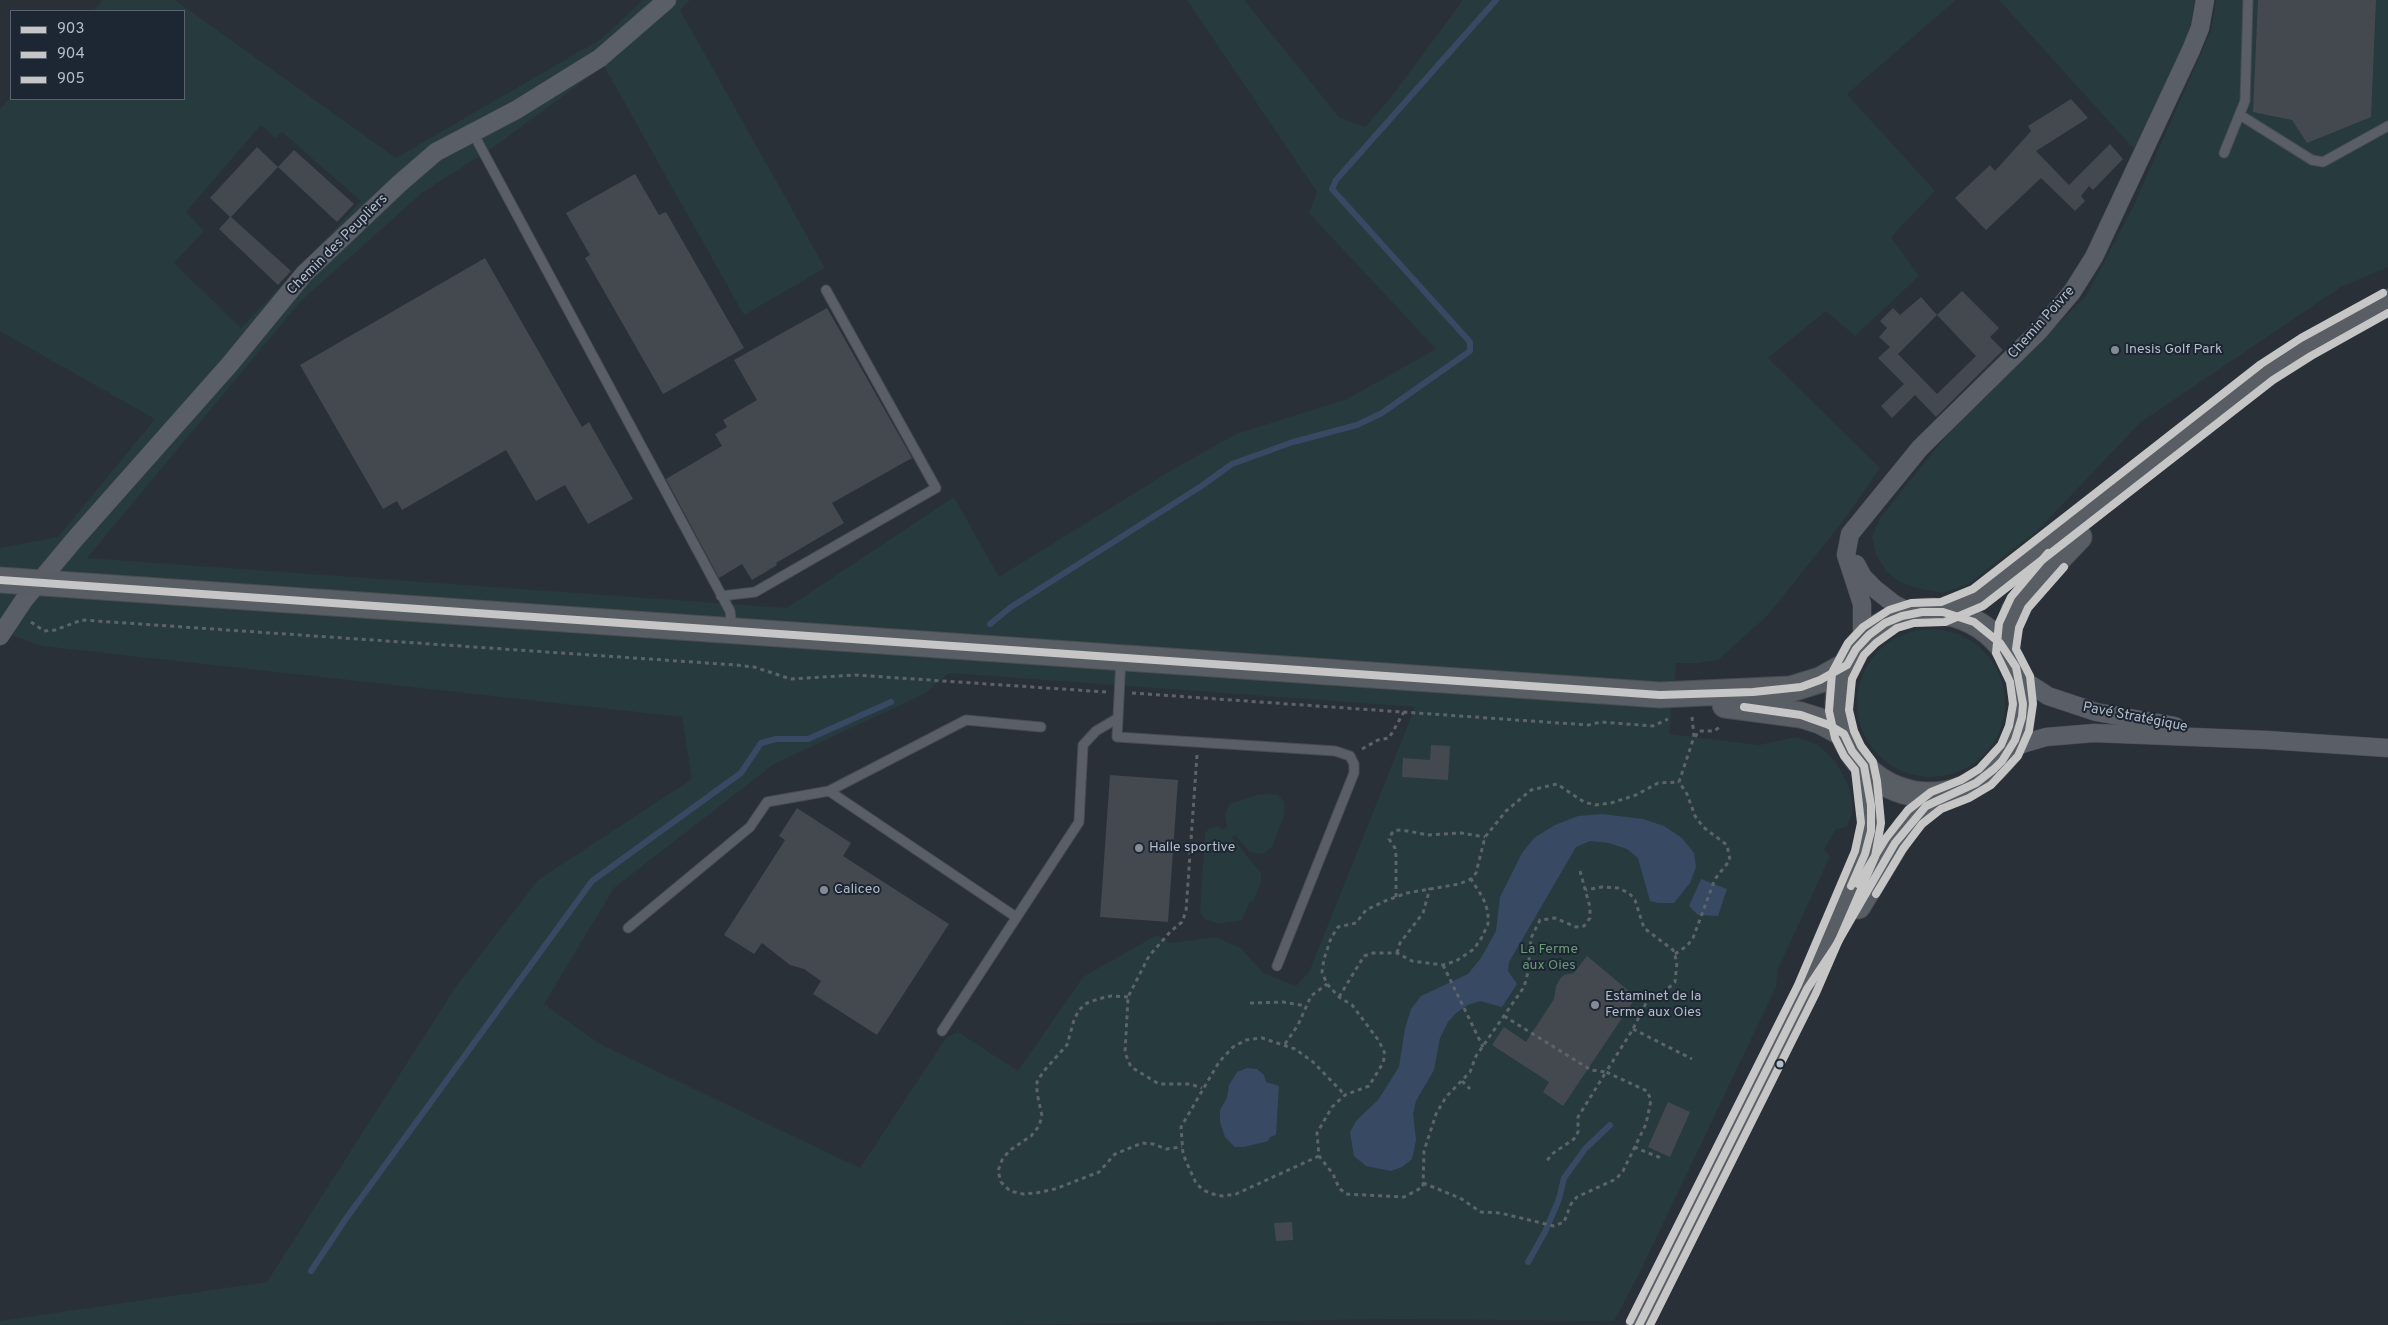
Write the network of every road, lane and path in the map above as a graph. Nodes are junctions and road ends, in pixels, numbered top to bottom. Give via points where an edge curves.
1 (667, 0) edge
2 (2205, 0) edge
3 (2248, 0) edge
4 (2240, 115) junction
5 (2388, 126) edge
6 (473, 133) junction
7 (2224, 153) dead end
8 (826, 290) dead end
9 (2388, 302) edge
10 (2167, 451) junction
11 (1855, 526) junction
12 (0, 580) edge
13 (32, 591) junction
14 (722, 596) junction
15 (1943, 612) junction
16 (1912, 613) junction
17 (14, 615) junction
18 (732, 631) junction
19 (0, 636) edge
20 (1862, 641) junction
21 (1121, 658) junction
22 (2011, 659) junction
23 (1847, 665) junction
24 (1120, 692) junction
25 (1660, 695) junction
26 (1695, 702) junction
27 (1404, 712) junction
28 (1118, 718) junction
29 (1653, 726) dead end
30 (1041, 727) dead end
31 (1844, 734) junction
32 (2267, 740) junction
33 (1198, 742) junction
34 (2388, 748) edge
35 (2009, 751) junction
36 (1350, 756) junction
37 (1864, 766) junction
38 (1679, 782) junction
39 (829, 791) junction
40 (1954, 792) junction
41 (1485, 837) junction
42 (1580, 871) dead end
43 (1471, 879) junction
44 (1430, 888) junction
45 (1586, 890) junction
46 (1396, 897) junction
47 (1016, 917) junction
48 (628, 928) dead end
49 (1397, 953) junction
50 (1675, 954) junction
51 (1443, 965) junction
52 (1277, 966) dead end
53 (1327, 984) junction
54 (1807, 989) junction
55 (1128, 997) junction
56 (1338, 997) junction
57 (1250, 1003) dead end
58 (1306, 1006) junction
59 (1504, 1016) junction
60 (1634, 1029) junction
61 (942, 1031) dead end
62 (1285, 1044) junction
63 (1483, 1047) junction
64 (1692, 1059) dead end
65 (1606, 1072) junction
66 (1462, 1081) junction
67 (1202, 1088) junction
68 (1470, 1089) dead end
69 (1345, 1095) junction
70 (1182, 1147) junction
71 (1634, 1147) junction
72 (1319, 1156) junction
73 (1661, 1158) dead end
74 (1546, 1162) dead end
75 (1423, 1182) junction
76 (1639, 1325) edge

1 - 6 street, Chemin des Peupliers via 600,58
2 - 11 street, Chemin Poivre via 2200,28 2191,50 2094,257 2072,292 2038,331 1920,448
3 - 4 lane via 2245,100
4 - 5 lane via 2312,160 2323,162
4 - 7 lane
6 - 13 street, Chemin des Peupliers via 436,152 304,274
6 - 14 lane
8 - 14 lane via 936,488 755,592
9 - 10 main road via 2267,372
10 - 15 main road via 1984,593
10 - 22 main road via 2036,582 2011,618 2006,641
11 - 16 street via 1851,546 1863,577 1886,598
11 - 20 street, Chemin Poivre via 1847,543 1846,555 1862,604
12 - 13 main road
13 - 17 street, Chemin des Peupliers
13 - 18 main road
14 - 18 lane via 730,611
15 - 16 main road
15 - 22 main road via 1974,622 1992,635
16 - 20 main road via 1885,623
17 - 19 street, Chemin des Peupliers
17 - 24 path via 25,618 44,631 82,620 736,665 791,679 856,675
18 - 21 main road
20 - 23 main road
21 - 24 lane
21 - 25 main road
22 - 32 street, Pavé Stratégique via 2037,690 2088,709
22 - 35 main road via 2022,692 2022,716
23 - 25 main road via 1820,680 1791,689
23 - 31 main road via 1838,699
24 - 27 path
24 - 28 lane
25 - 26 main road
26 - 31 main road via 1801,715 1829,724
26 - 38 path via 1691,714 1694,737
27 - 29 path
27 - 36 path via 1388,738
28 - 33 lane via 1117,737
28 - 47 lane via 1083,745 1079,822
30 - 39 lane via 966,720
31 - 37 main road
32 - 34 street, Pavé Stratégique
32 - 35 street, Pavé Stratégique via 2067,734 2033,740
33 - 36 lane via 1335,751
33 - 55 path via 1186,911 1182,922 1149,956
35 - 40 main road via 1985,777
36 - 52 lane via 1354,773
37 - 40 main road via 1883,782 1905,792 1929,795
37 - 54 main road via 1871,816 1867,847
38 - 41 path via 1658,783 1636,795 1595,805 1584,802 1557,784 1544,786 1531,790 1506,811
38 - 50 path via 1703,827 1728,845 1730,860 1715,879 1693,938
39 - 47 lane
39 - 48 lane via 767,802 750,827
40 - 54 main road via 1926,806 1906,827
41 - 43 path via 1476,873
41 - 46 path via 1461,833 1428,835 1402,830 1392,833 1389,839 1396,856
42 - 45 path
43 - 44 path
43 - 51 path via 1483,898 1488,924 1474,949
44 - 46 path
44 - 49 path via 1423,913 1400,943
45 - 50 path via 1610,888 1629,893 1635,900 1644,928
45 - 59 path via 1590,918 1584,926 1576,928 1555,918 1540,920 1531,938 1524,987
46 - 53 path via 1366,910 1356,923 1338,927 1324,959 1322,972
47 - 61 lane
49 - 51 path via 1412,961
49 - 56 path via 1373,952 1364,956
50 - 60 path via 1678,972 1675,982 1660,996 1647,1001
51 - 63 path
53 - 56 path
53 - 58 path via 1311,996
54 - 76 main road
55 - 67 path via 1125,1053 1131,1067 1160,1084 1190,1084
55 - 70 path via 1098,999 1079,1010 1067,1045 1037,1082 1036,1094 1042,1116 1038,1126 1002,1160 998,1171 1001,1182 1010,1191 1036,1193 1099,1172 1115,1154 1142,1143 1166,1149
56 - 69 path via 1352,1005 1380,1041 1384,1054 1383,1063 1369,1086
57 - 58 path via 1283,1002
58 - 62 path
59 - 63 path
59 - 65 path via 1592,1070
60 - 64 path
60 - 65 path
62 - 67 path via 1262,1038 1246,1040 1228,1052
62 - 69 path via 1313,1062
63 - 66 path
65 - 71 path via 1647,1091 1651,1100 1646,1124
65 - 74 path via 1578,1117 1578,1132 1574,1139
66 - 68 path
66 - 75 path via 1446,1097 1436,1114 1424,1151
67 - 70 path via 1181,1127
69 - 72 path via 1332,1107 1317,1133
70 - 72 path via 1196,1183 1203,1190 1222,1196 1236,1194
71 - 73 path
71 - 75 path via 1616,1179 1577,1197 1564,1222 1554,1226 1500,1213 1481,1212 1460,1198
72 - 75 path via 1333,1174 1338,1188 1346,1194 1404,1197 1423,1187

